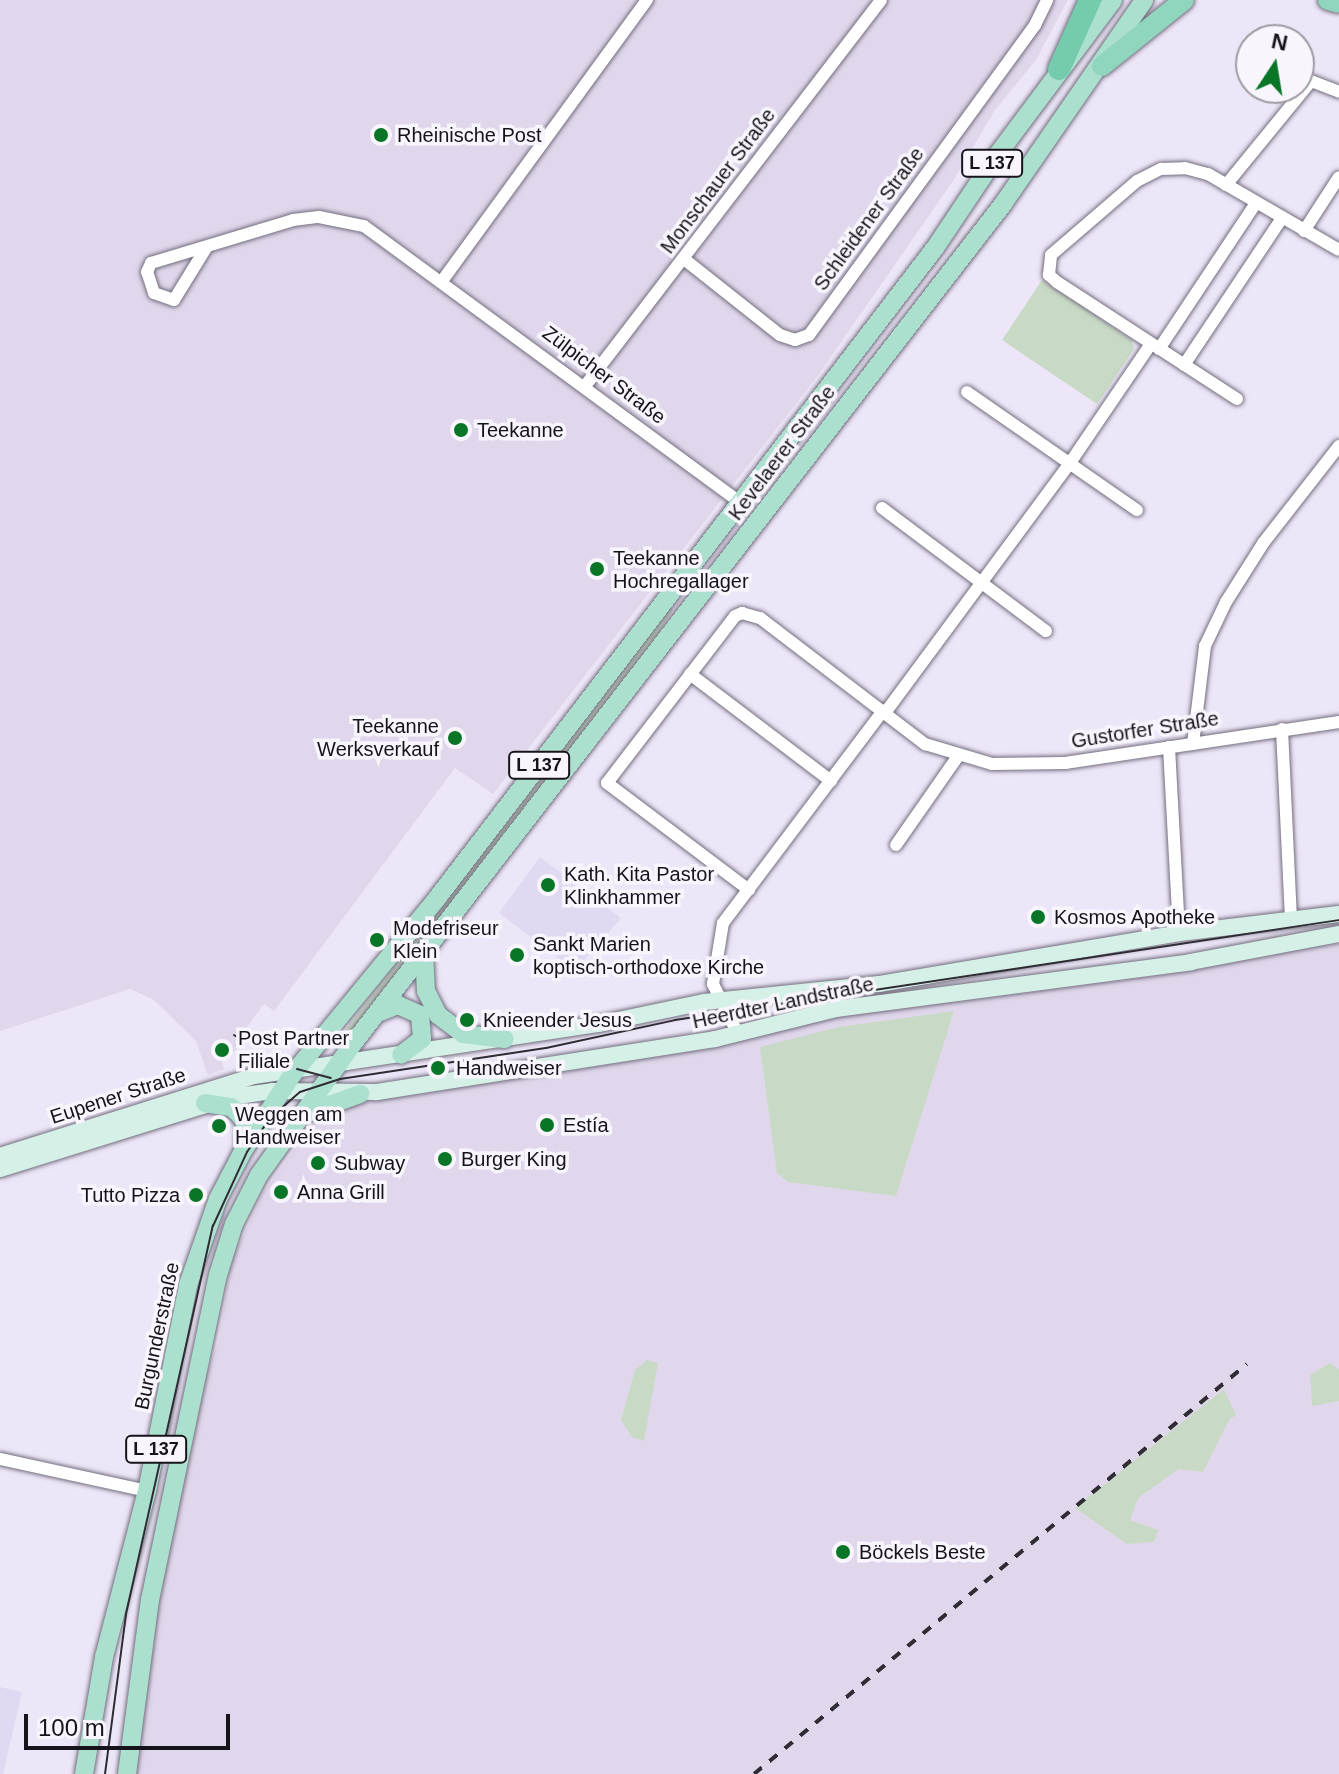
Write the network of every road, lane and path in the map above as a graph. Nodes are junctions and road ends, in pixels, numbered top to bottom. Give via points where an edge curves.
1 (647, 0) edge
2 (881, 0) edge
3 (1047, 0) edge
4 (1090, 0) edge
5 (1113, 0) edge
6 (1144, 0) edge
7 (1184, 0) edge
8 (1328, 0) edge
9 (1339, 3) edge
10 (1102, 66) junction
11 (1059, 69) junction
12 (1339, 92) edge
13 (1339, 177) edge
14 (1226, 185) junction
15 (1256, 203) junction
16 (1282, 218) junction
17 (1304, 231) junction
18 (206, 248) junction
19 (1339, 250) edge
20 (684, 259) junction
21 (442, 281) junction
22 (1155, 346) junction
23 (1184, 365) junction
24 (585, 386) junction
25 (967, 392) dead end
26 (1237, 399) dead end
27 (1339, 446) edge
28 (1070, 463) junction
29 (741, 503) junction
30 (882, 508) dead end
31 (1137, 510) dead end
32 (981, 583) junction
33 (1046, 631) dead end
34 (690, 674) junction
35 (884, 712) junction
36 (1339, 722) edge
37 (1282, 729) junction
38 (1193, 744) junction
39 (1169, 747) junction
40 (958, 756) junction
41 (831, 781) junction
42 (896, 845) dead end
43 (749, 890) junction
44 (1339, 914) edge
45 (1291, 921) junction
46 (1179, 933) junction
47 (1339, 934) edge
48 (424, 953) junction
49 (718, 1001) junction
50 (378, 1013) junction
51 (737, 1032) junction
52 (505, 1039) junction
53 (401, 1055) junction
54 (338, 1065) junction
55 (297, 1069) junction
56 (281, 1091) junction
57 (318, 1092) junction
58 (360, 1094) junction
59 (205, 1103) junction
60 (299, 1117) junction
61 (243, 1151) junction
62 (0, 1156) edge
63 (0, 1169) edge
64 (0, 1459) edge
65 (147, 1491) junction
66 (84, 1774) edge
67 (127, 1774) edge

1 - 21 street
2 - 20 street, Monschauer Straße
3 - 20 street, Schleidener Straße via 1035,25 809,335 795,340 780,335
4 - 11 highway
5 - 11 main road, L 137
6 - 10 main road, L 137
7 - 10 highway
8 - 9 highway
10 - 48 main road, Kevelaerer Straße / L 137 via 1003,204
11 - 29 main road, Kevelaerer Straße / L 137 via 935,248
12 - 14 street via 1311,81
13 - 17 street
14 - 15 street
14 - 22 street via 1185,168 1161,169 1105,206 1051,255 1049,275 1057,282
15 - 16 street
15 - 22 street
16 - 17 street
16 - 23 street
17 - 19 street
18 - 18 street, Zülpicher Straße via 151,263 147,272 154,293 174,300
18 - 21 street, Zülpicher Straße via 293,220 345,220 364,226
20 - 24 street, Monschauer Straße
21 - 24 street, Zülpicher Straße
22 - 23 street
22 - 28 street
23 - 26 street
24 - 29 street, Zülpicher Straße
25 - 28 street
27 - 38 street via 1264,542 1226,602 1205,646
28 - 31 street
28 - 32 street
29 - 55 main road, Kevelaerer Straße / L 137 via 438,897
30 - 32 street
32 - 33 street
32 - 35 street
34 - 35 street, Gustorfer Straße via 735,616 752,613
34 - 41 street
34 - 43 street, Gustorfer Straße via 607,783
35 - 40 street, Gustorfer Straße via 925,744
35 - 41 street
36 - 37 street, Gustorfer Straße
37 - 38 street, Gustorfer Straße
37 - 45 street
38 - 39 street, Gustorfer Straße
39 - 40 street, Gustorfer Straße via 1032,765
39 - 46 street
40 - 42 street
41 - 43 street
43 - 49 street via 720,931 713,975
44 - 45 main road, Heerdter Landstraße
45 - 46 main road, Heerdter Landstraße
46 - 49 main road, Heerdter Landstraße via 879,984
47 - 51 main road, Heerdter Landstraße via 1191,962 1091,971 836,1009
48 - 50 main road, Kevelaerer Straße / L 137
48 - 52 main road via 426,991 438,1015 463,1034
49 - 51 street
49 - 52 main road, Heerdter Landstraße
50 - 53 main road via 398,1005 420,1015 422,1039
50 - 54 main road, Kevelaerer Straße / L 137
51 - 58 main road, Heerdter Landstraße
52 - 53 main road, Heerdter Landstraße
53 - 54 main road, Heerdter Landstraße
54 - 55 main road, Heerdter Landstraße
54 - 57 main road, Kevelaerer Straße / L 137
55 - 56 main road, Burgunderstraße / L 137
55 - 62 main road, Eupener Straße via 221,1084
56 - 57 main road, Heerdter Landstraße
56 - 59 main road, Eupener Straße
56 - 61 main road, Burgunderstraße / L 137
57 - 58 main road, Heerdter Landstraße
57 - 60 main road, L 137
58 - 60 main road via 336,1098
59 - 61 main road via 231,1107 239,1114 247,1133
59 - 63 main road, Eupener Straße
60 - 67 main road, L 137 via 245,1200 218,1275 150,1600
61 - 65 main road, Burgunderstraße / L 137 via 195,1259
64 - 65 street
65 - 66 main road, Burgunderstraße / L 137 via 104,1657

